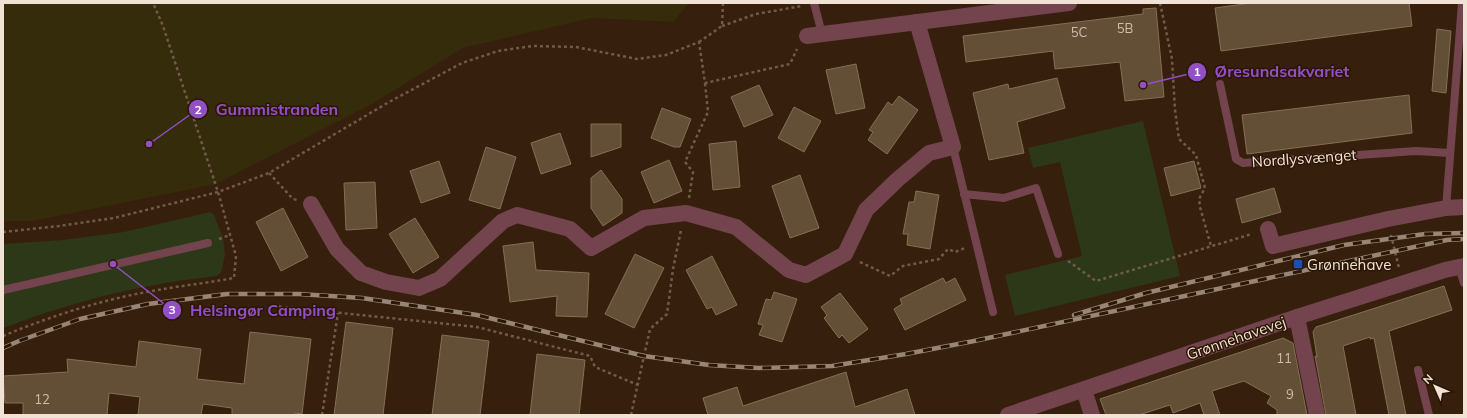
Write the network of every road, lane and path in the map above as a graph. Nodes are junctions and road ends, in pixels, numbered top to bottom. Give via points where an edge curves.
1 (153, 3) edge
2 (723, 3) edge
3 (1069, 3) edge
4 (1160, 3) edge
5 (1462, 3) edge
6 (814, 4) edge
7 (1004, 7) edge
8 (918, 22) junction
9 (722, 26) junction
10 (815, 35) junction
11 (699, 42) junction
12 (1461, 51) edge
13 (705, 83) junction
14 (1220, 84) dead end
15 (953, 147) junction
16 (1450, 153) junction
17 (269, 173) junction
18 (218, 192) junction
19 (964, 194) junction
20 (311, 204) joint
21 (1464, 207) edge
22 (1446, 208) junction
23 (686, 214) junction
24 (1388, 219) junction
25 (1268, 229) joint
26 (3, 232) edge
27 (208, 243) dead end
28 (976, 243) junction
29 (1211, 246) junction
30 (845, 254) junction
31 (1058, 254) joint
32 (1462, 266) edge
33 (1402, 283) junction
34 (1464, 283) edge
35 (3, 290) edge
36 (273, 306) dead end
37 (993, 312) dead end
38 (338, 313) junction
39 (1297, 318) junction
40 (3, 336) edge
41 (1418, 370) dead end
42 (638, 385) junction
43 (1084, 390) junction
44 (322, 415) edge
45 (632, 415) edge
46 (1008, 415) edge
47 (1092, 415) edge
48 (1317, 415) edge
49 (1429, 415) edge

1 - 18 path
2 - 9 path
3 - 7 street
4 - 29 path via 1172,59 1178,139 1196,155 1206,188 1199,199 1200,207
5 - 12 lane
6 - 9 path via 756,14
6 - 10 lane
7 - 8 street
8 - 10 street
8 - 15 street
9 - 11 path
10 - 13 path via 799,44 790,64
11 - 13 path
11 - 17 path via 666,55 637,59 576,47 532,46 498,50 462,63 395,98
12 - 16 lane
13 - 23 path via 708,112 685,162 693,172
14 - 16 lane, Nordlysvænget via 1236,159 1243,163 1416,151
15 - 19 lane
15 - 30 street via 928,153 866,210
16 - 22 lane
17 - 18 path
17 - 20 path via 293,199
18 - 26 path via 114,218
18 - 40 path via 236,256 234,278 152,291 87,306
19 - 28 lane
19 - 31 lane via 1004,198 1036,188
20 - 23 street via 337,249 361,273 386,282 419,288 440,278 503,221 517,215 570,229 591,248 644,218
21 - 22 street
22 - 24 street
23 - 30 street via 736,226 789,270 806,275
23 - 42 path via 677,246 667,314 650,329
24 - 25 street via 1272,246
24 - 33 path via 1391,244
25 - 29 path
27 - 35 lane
28 - 30 path via 955,252 948,249 939,259 903,266 890,276
28 - 37 lane
29 - 31 path via 1096,281
32 - 33 street, Grønnehavevej
32 - 34 lane
33 - 39 street, Grønnehavevej
36 - 38 path
38 - 42 path via 477,327 590,356 595,367
38 - 44 path
39 - 43 street, Grønnehavevej
39 - 48 street
41 - 49 lane
42 - 45 path
43 - 46 street, Grønnehavevej
43 - 47 street

